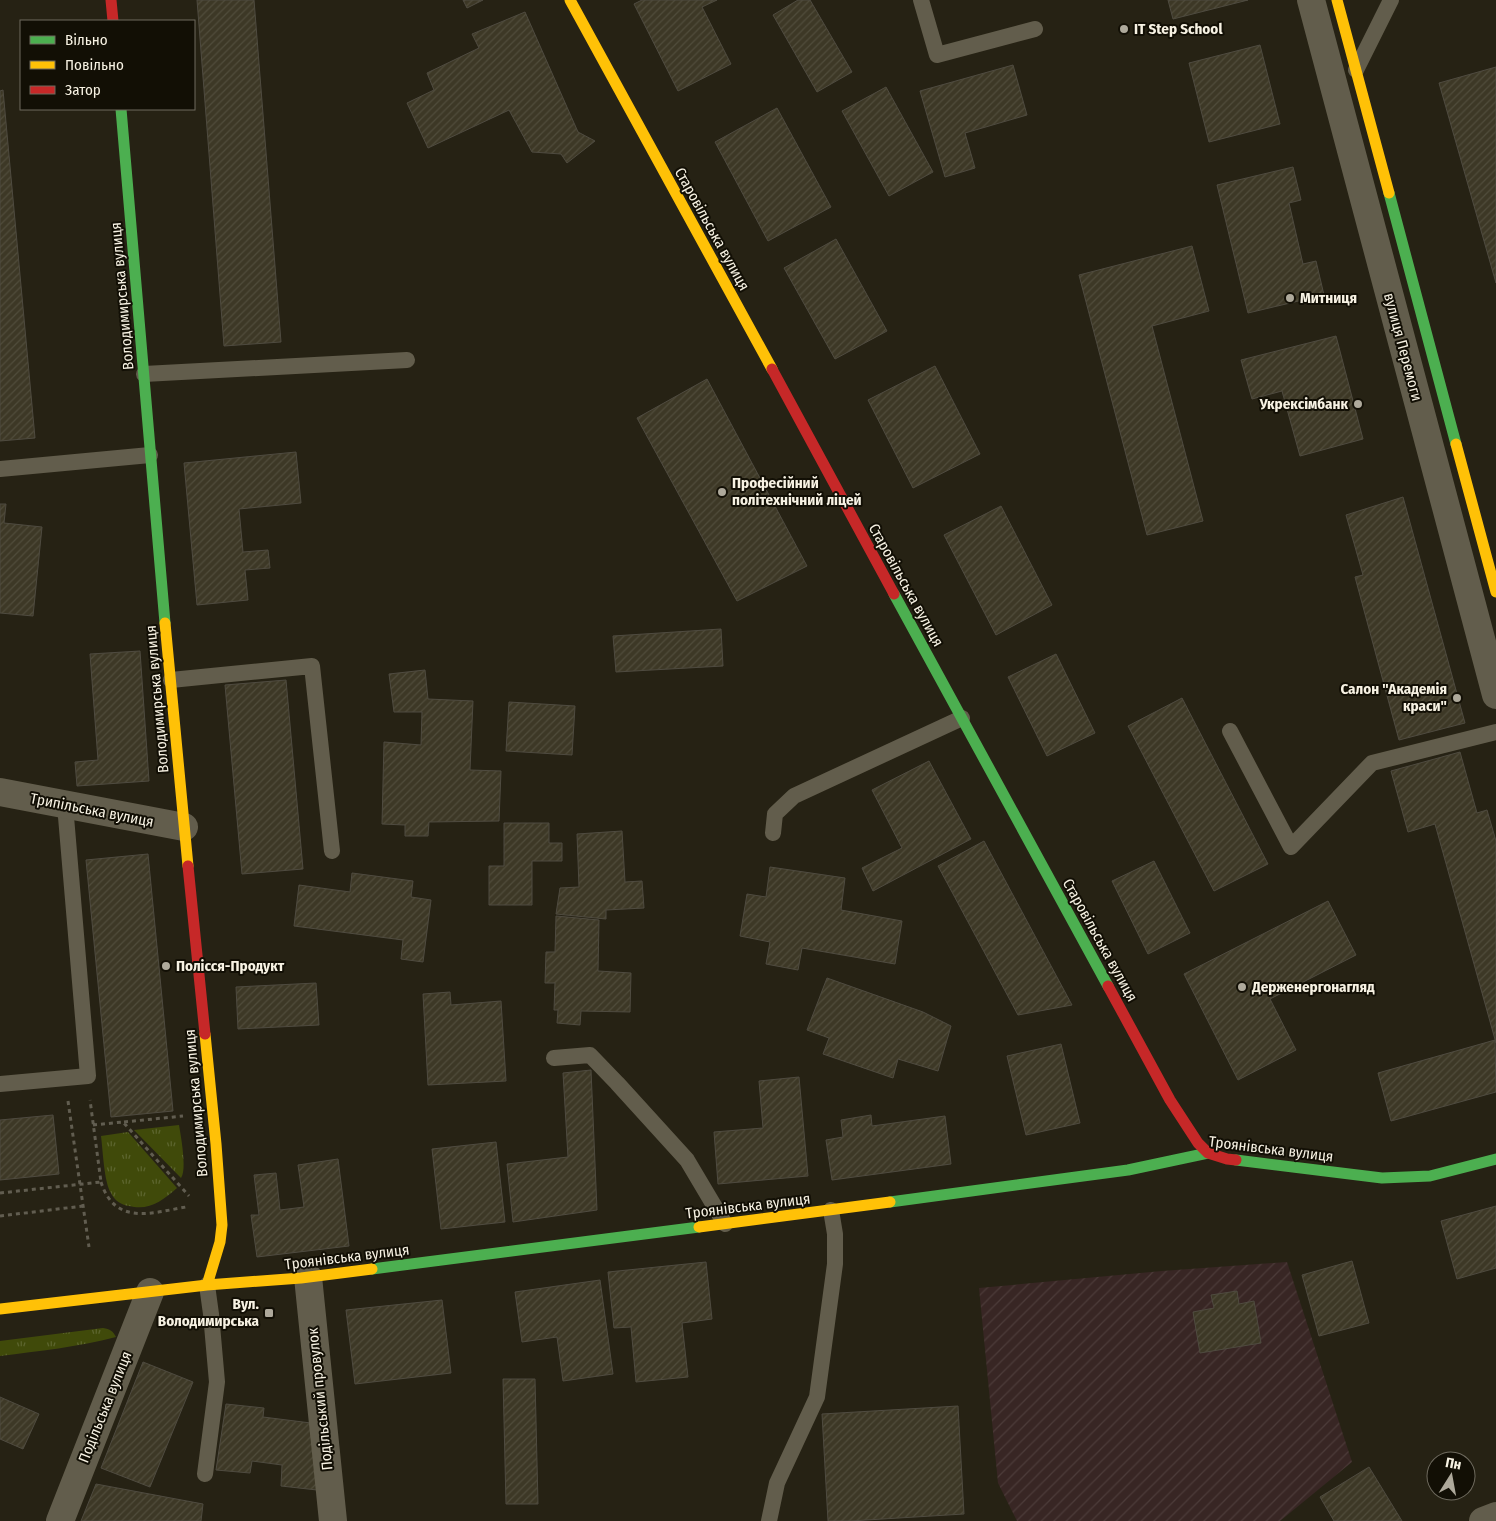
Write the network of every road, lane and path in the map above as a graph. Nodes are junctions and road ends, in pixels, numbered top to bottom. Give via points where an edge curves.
1 (111, 0) edge
2 (570, 0) edge
3 (921, 0) edge
4 (1311, 0) edge
5 (1337, 0) edge
6 (1391, 0) edge
7 (113, 20) edge
8 (1035, 29) dead end
9 (1356, 70) junction
10 (121, 110) edge
11 (407, 360) dead end
12 (144, 374) junction
13 (150, 455) junction
14 (0, 469) edge
15 (1496, 592) edge
16 (171, 680) junction
17 (1496, 695) edge
18 (962, 718) junction
19 (1230, 731) dead end
20 (1496, 732) edge
21 (0, 792) edge
22 (64, 805) junction
23 (184, 827) junction
24 (773, 833) dead end
25 (332, 851) dead end
26 (554, 1058) dead end
27 (65, 1078) junction
28 (0, 1084) edge
29 (186, 1116) dead end
30 (124, 1122) junction
31 (1208, 1153) junction
32 (1496, 1159) edge
33 (101, 1182) junction
34 (80, 1184) junction
35 (0, 1192) edge
36 (190, 1197) dead end
37 (83, 1206) junction
38 (186, 1207) dead end
39 (831, 1210) junction
40 (0, 1216) edge
41 (725, 1224) junction
42 (89, 1247) dead end
43 (308, 1277) junction
44 (207, 1285) junction
45 (150, 1292) junction
46 (0, 1309) edge
47 (205, 1474) dead end
48 (1496, 1516) edge
49 (60, 1521) edge
50 (333, 1521) edge
51 (769, 1521) edge
52 (1483, 1521) edge

1 - 7 street
2 - 18 street, Старовільська вулиця
3 - 8 lane via 937,55
4 - 17 street, вулиця Перемоги
5 - 9 street, вулиця Перемоги
6 - 9 lane
9 - 15 street, вулиця Перемоги
10 - 12 street, Володимирська вулиця
11 - 12 lane
12 - 13 street, Володимирська вулиця
13 - 14 lane
13 - 16 street, Володимирська вулиця
16 - 23 street, Володимирська вулиця
16 - 25 lane via 312,666
18 - 24 lane via 794,796 775,814
18 - 31 street, Старовільська вулиця via 1170,1100
19 - 20 lane via 1291,847 1372,763
21 - 22 street, Трипільська вулиця
22 - 23 street, Трипільська вулиця
22 - 27 lane via 88,1076
23 - 44 street, Володимирська вулиця via 222,1225
26 - 41 lane via 590,1055 687,1160
27 - 28 lane
27 - 34 path
29 - 30 path
30 - 33 path via 93,1125
30 - 36 path
31 - 32 street, Троянівська вулиця via 1227,1159 1382,1178 1430,1176
31 - 39 street, Троянівська вулиця via 1128,1170
33 - 34 path
33 - 38 path via 105,1195 122,1210 144,1214
34 - 35 path
34 - 37 path
37 - 40 path
37 - 42 path
39 - 41 street, Троянівська вулиця
39 - 51 lane via 835,1264 817,1397 777,1483
41 - 43 street, Троянівська вулиця
43 - 44 street, Троянівська вулиця
43 - 50 street, Подільський провулок
44 - 45 street, Троянівська вулиця
44 - 47 lane via 217,1382
45 - 46 street, Троянівська вулиця
45 - 49 street, Подільська вулиця
48 - 52 street

